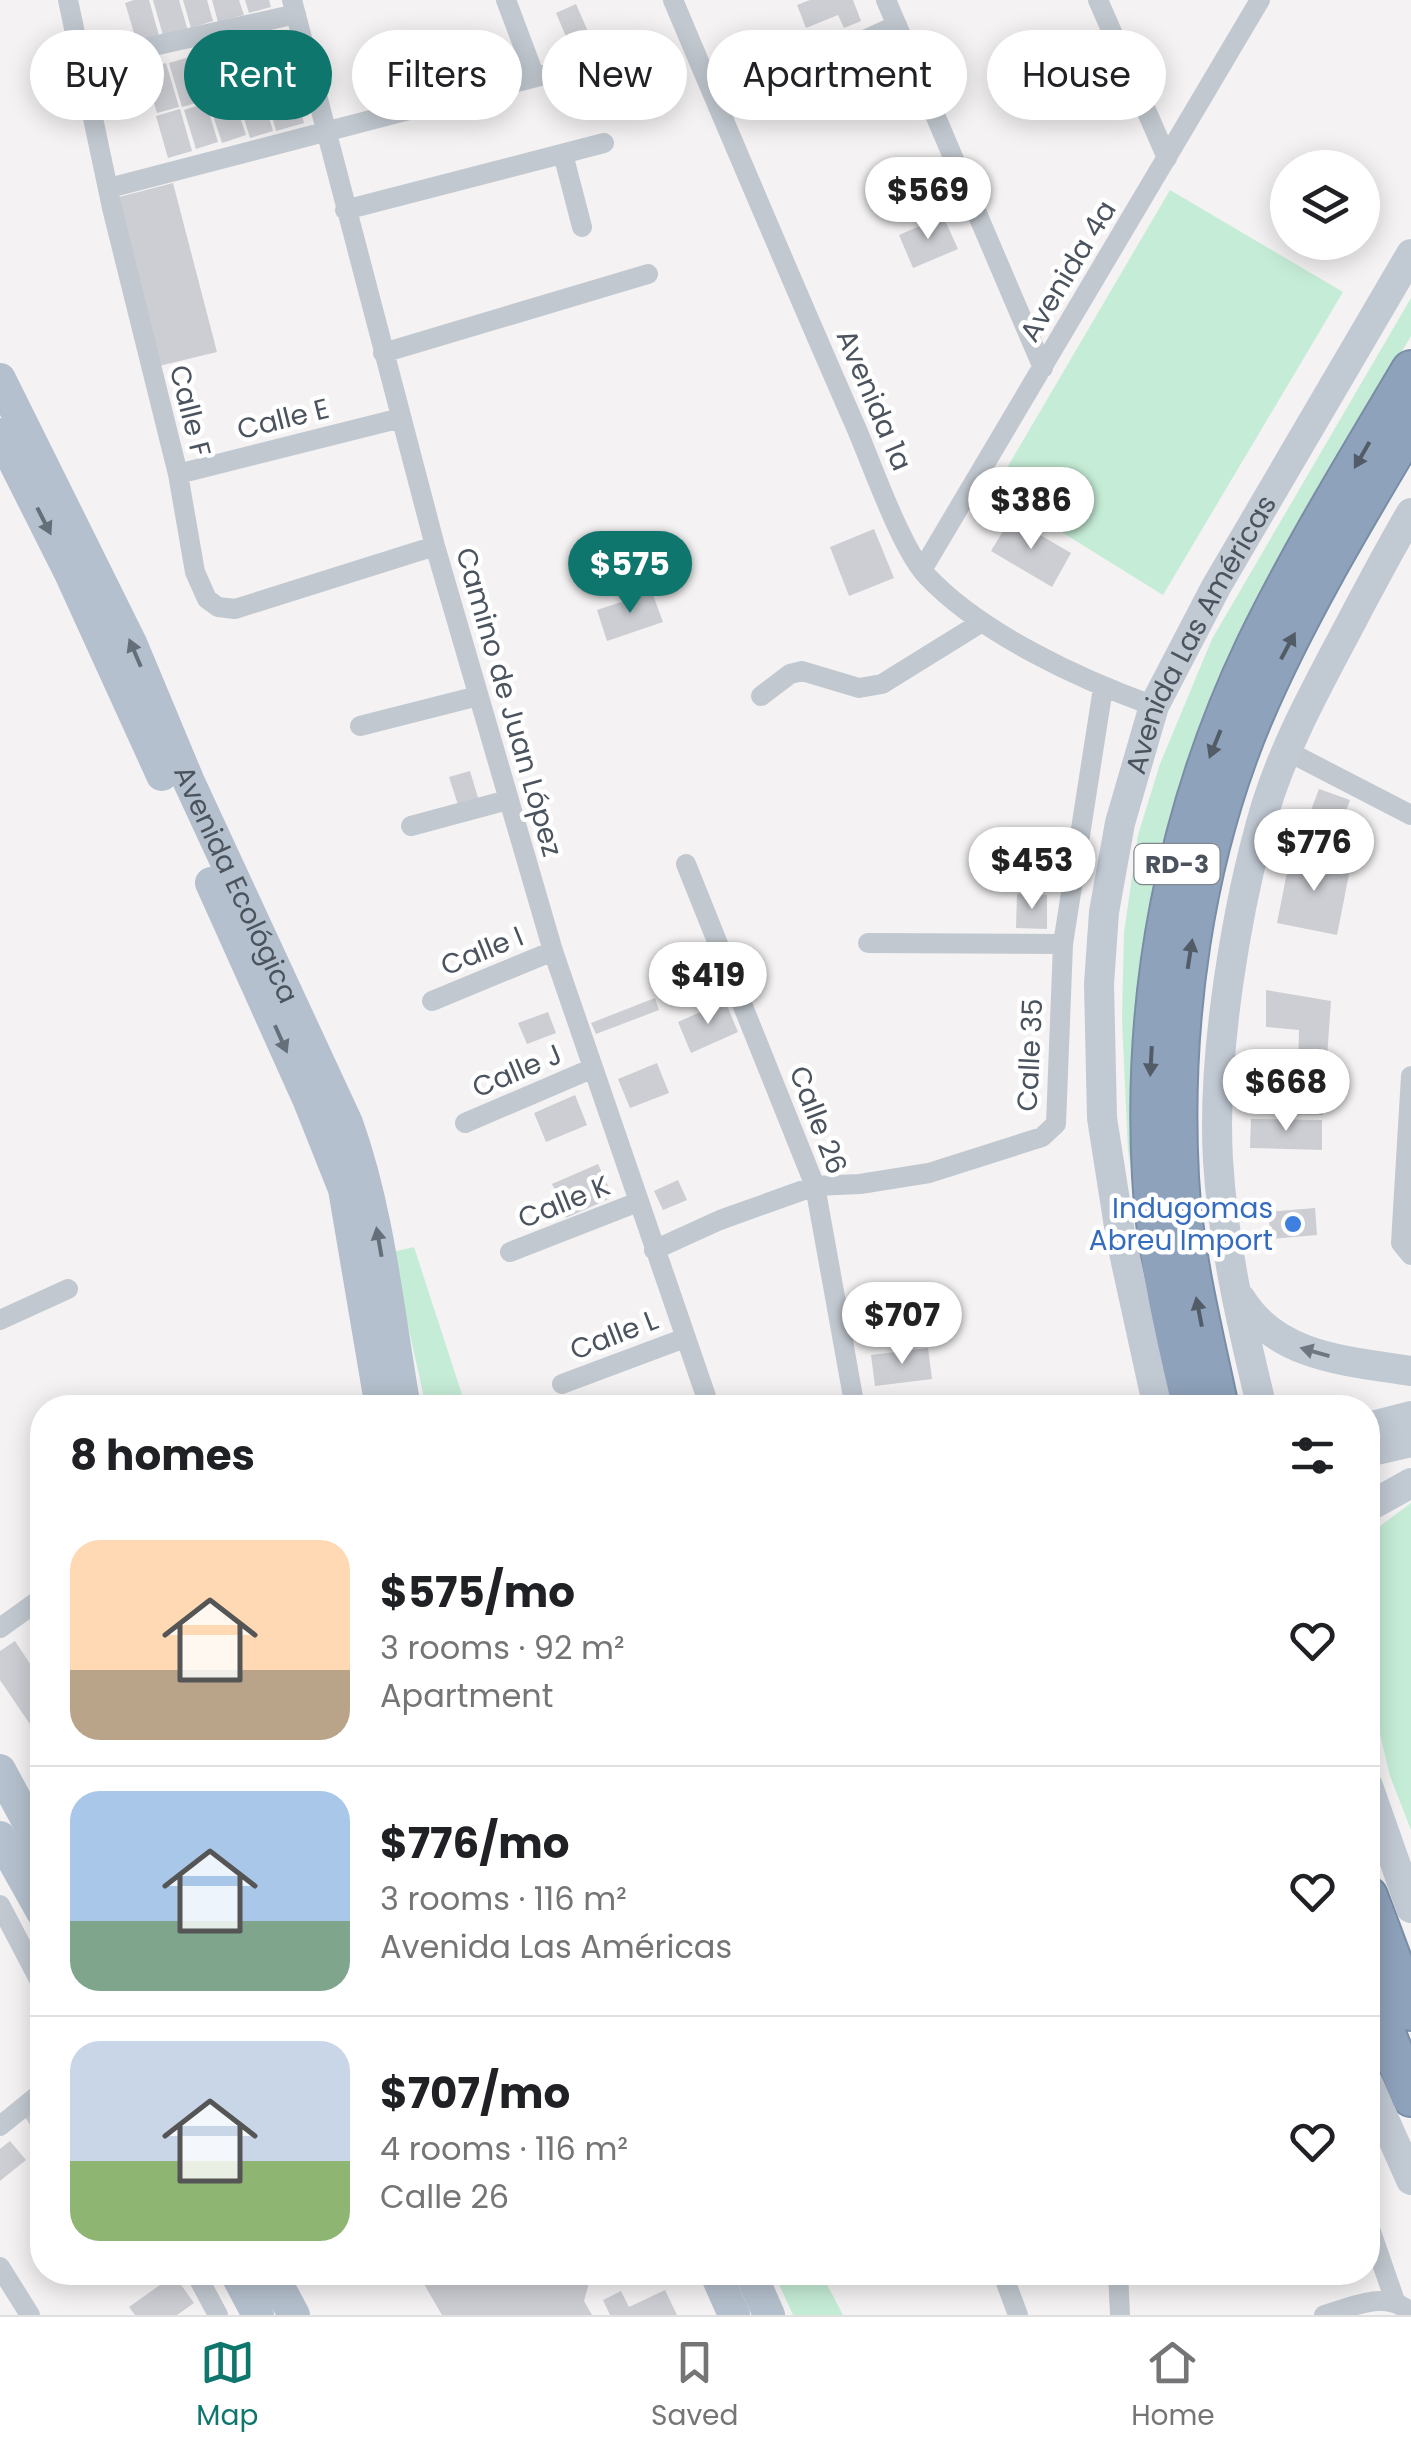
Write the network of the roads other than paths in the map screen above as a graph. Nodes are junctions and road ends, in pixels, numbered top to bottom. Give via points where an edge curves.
1 (68, 0) edge
2 (506, 0) edge
3 (673, 0) edge
4 (886, 0) edge
5 (1098, 0) edge
6 (1260, 0) edge
7 (294, 7) edge
8 (896, 25) junction
9 (885, 30) edge
10 (164, 43) edge
11 (542, 75) edge
12 (535, 77) junction
13 (707, 80) edge
14 (724, 120) edge
15 (328, 131) junction
16 (604, 143) dead end
17 (563, 154) junction
18 (1167, 158) junction
19 (109, 188) junction
20 (354, 208) junction
21 (582, 227) dead end
22 (1411, 254) edge
23 (648, 274) dead end
24 (382, 353) junction
25 (1043, 368) junction
26 (1411, 370) edge
27 (0, 379) edge
28 (401, 418) junction
29 (1411, 424) edge
30 (0, 434) edge
31 (178, 474) junction
32 (1411, 513) edge
33 (435, 546) junction
34 (922, 570) junction
35 (982, 622) junction
36 (1103, 688) junction
37 (478, 696) junction
38 (762, 696) dead end
39 (1154, 706) junction
40 (360, 726) dead end
41 (1287, 751) junction
42 (508, 800) junction
43 (1411, 816) edge
44 (411, 826) dead end
45 (686, 864) dead end
46 (868, 943) dead end
47 (1063, 944) junction
48 (553, 951) junction
49 (432, 1001) dead end
50 (591, 1069) junction
51 (1411, 1076) edge
52 (465, 1123) dead end
53 (816, 1186) junction
54 (638, 1202) junction
55 (654, 1250) junction
56 (510, 1252) dead end
57 (1411, 1255) edge
58 (1235, 1289) junction
59 (68, 1290) dead end
60 (0, 1320) edge
61 (685, 1338) junction
62 (1411, 1372) edge
63 (562, 1384) dead end
64 (379, 1395) edge
65 (404, 1395) edge
66 (705, 1395) edge
67 (852, 1395) edge
68 (1155, 1395) edge
69 (1189, 1395) edge
70 (1216, 1395) edge
71 (1259, 1395) edge
72 (1411, 1416) edge
73 (1380, 1424) edge
74 (1411, 1442) edge
75 (1380, 1449) edge
76 (1411, 1483) edge
77 (1380, 1500) edge
78 (30, 1607) edge
79 (0, 1628) edge
80 (0, 1770) edge
81 (1380, 1820) edge
82 (30, 1826) edge
83 (0, 1837) edge
84 (30, 1891) edge
85 (0, 1905) edge
86 (1411, 1908) edge
87 (1380, 1928) edge
88 (30, 1962) edge
89 (1411, 2011) edge
90 (1380, 2018) edge
91 (1411, 2097) edge
92 (30, 2102) edge
93 (1380, 2110) edge
94 (0, 2126) edge
95 (1411, 2180) edge
96 (1380, 2256) edge
97 (0, 2267) edge
98 (202, 2285) edge
99 (242, 2285) edge
100 (278, 2285) edge
101 (721, 2285) edge
102 (756, 2285) edge
103 (1007, 2285) edge
104 (1119, 2285) edge
105 (1403, 2307) edge
106 (30, 2315) edge
107 (218, 2315) edge
108 (258, 2315) edge
109 (294, 2315) edge
110 (734, 2315) edge
111 (769, 2315) edge
112 (1018, 2315) edge
113 (1120, 2315) edge
114 (1324, 2315) edge

1 - 19 street, Calle F
2 - 12 street
3 - 13 street, Avenida 1a
4 - 8 street
5 - 18 street
6 - 18 street, Avenida 4a
7 - 10 street
7 - 15 street, Camino de Juan López
8 - 9 street
8 - 25 street
11 - 12 street
12 - 15 street
14 - 34 street, Avenida 1a
15 - 19 street
15 - 20 street, Camino de Juan López
16 - 17 street
17 - 20 street
17 - 21 street
18 - 25 street, Avenida 4a
19 - 31 street, Calle F
20 - 24 street, Camino de Juan López
22 - 39 street, Avenida Las Américas
23 - 24 street
24 - 28 street, Camino de Juan López
25 - 34 street, Avenida 4a
26 -> 69 highway, RD-3 via 1254,649 1209,758 1176,868 1153,1015 1151,1164 1164,1274
65 -> 27 main road, Avenida Ecológica via 366,1174 347,1123 131,644
28 - 31 street, Calle E
28 - 33 street, Camino de Juan López
70 -> 29 highway, RD-3 via 1190,1267 1178,1162 1182,1016 1205,872 1253,717
30 -> 64 main road, Avenida Ecológica via 70,573 325,1140 344,1189
31 - 33 street, Calle F via 194,572 218,607 235,609
32 - 41 street
33 - 37 street, Camino de Juan López
34 - 35 street, Avenida 1a
35 - 36 street, Avenida 1a
35 - 38 street via 882,684 859,688 802,671
36 - 39 street, Avenida 1a
36 - 47 street, Calle 35
37 - 40 street
37 - 42 street, Camino de Juan López
39 - 68 street, Avenida Las Américas via 1111,865 1100,1083 1110,1181
41 - 43 street
41 - 58 street via 1253,858 1223,1036 1218,1157
42 - 44 street
42 - 48 street, Camino de Juan López
45 - 53 street, Calle 26
46 - 47 street
47 - 53 street, Calle 35 via 1056,1124 1042,1138 930,1173
48 - 49 street, Calle I
48 - 50 street, Camino de Juan López
50 - 52 street, Calle J
50 - 54 street, Camino de Juan López
51 - 57 street via 1401,1243
53 - 55 street, Calle 35
53 - 67 street, Calle 26
54 - 55 street, Camino de Juan López
54 - 56 street, Calle K
55 - 61 street, Camino de Juan López
62 -> 58 street via 1296,1347 1261,1326
58 - 71 street
59 - 60 street
61 - 63 street, Calle L
61 - 66 street, Camino de Juan López
72 - 73 street
74 - 75 street
76 - 77 street
78 - 79 street
80 - 82 main road
81 - 86 street
83 - 84 main road
85 - 88 street
87 - 89 highway
90 - 91 highway
92 - 94 street
93 - 95 street
96 - 105 street
97 - 106 street
98 - 107 street
99 - 108 main road
100 - 109 main road
101 - 110 main road
102 - 111 main road
103 - 112 street
104 - 113 street
105 - 114 street via 1372,2302

